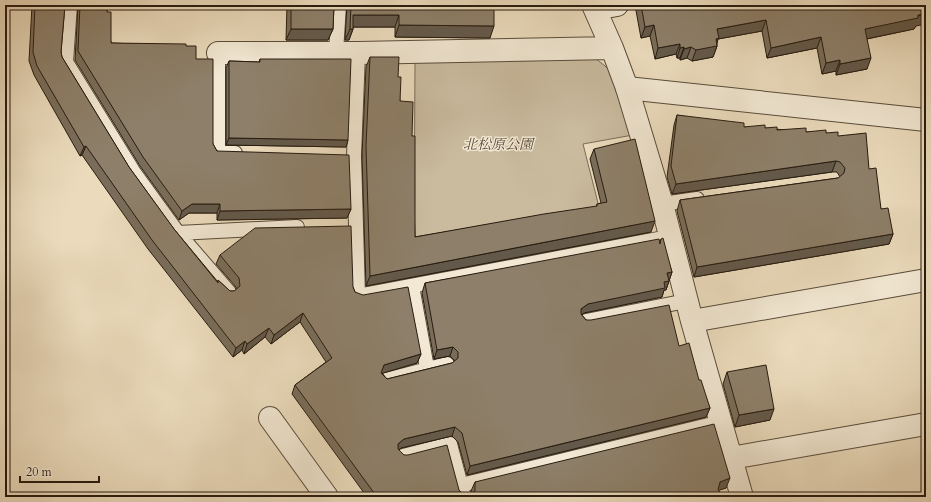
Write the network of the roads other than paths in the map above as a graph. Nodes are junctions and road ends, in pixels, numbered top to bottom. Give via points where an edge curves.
1 (70, 5) edge
2 (339, 5) edge
3 (617, 5) edge
4 (594, 7) edge
5 (612, 48) junction
6 (336, 52) junction
7 (358, 52) junction
8 (218, 53) joint
9 (627, 88) junction
10 (926, 120) edge
11 (248, 154) edge
12 (339, 156) edge
13 (354, 156) junction
14 (709, 198) edge
15 (662, 204) junction
16 (341, 226) edge
17 (356, 226) junction
18 (311, 227) edge
19 (178, 233) junction
20 (669, 237) junction
21 (926, 280) edge
22 (412, 286) junction
23 (229, 292) edge
24 (689, 311) junction
25 (586, 321) edge
26 (447, 364) edge
27 (427, 368) junction
28 (386, 380) edge
29 (270, 418) dead end
30 (721, 422) junction
31 (926, 424) edge
32 (403, 456) edge
33 (731, 458) junction
34 (463, 491) edge
35 (737, 495) edge
36 (327, 497) edge

1 - 19 lane via 66,62 133,171
2 - 6 lane
3 - 4 street
4 - 5 street
5 - 7 street
5 - 9 street
6 - 7 street
6 - 8 street
7 - 13 lane
8 - 11 lane via 218,153
9 - 10 street
9 - 15 street
12 - 13 lane
13 - 17 lane
14 - 15 lane
15 - 20 street
16 - 17 lane
17 - 22 lane via 358,296
18 - 19 lane
19 - 23 lane
20 - 22 lane
20 - 24 street
21 - 24 street
22 - 27 lane
24 - 25 lane
24 - 30 street
26 - 27 lane
27 - 28 lane
29 - 36 street
30 - 33 street
30 - 34 lane
31 - 33 street
32 - 34 lane via 450,444
33 - 35 street

